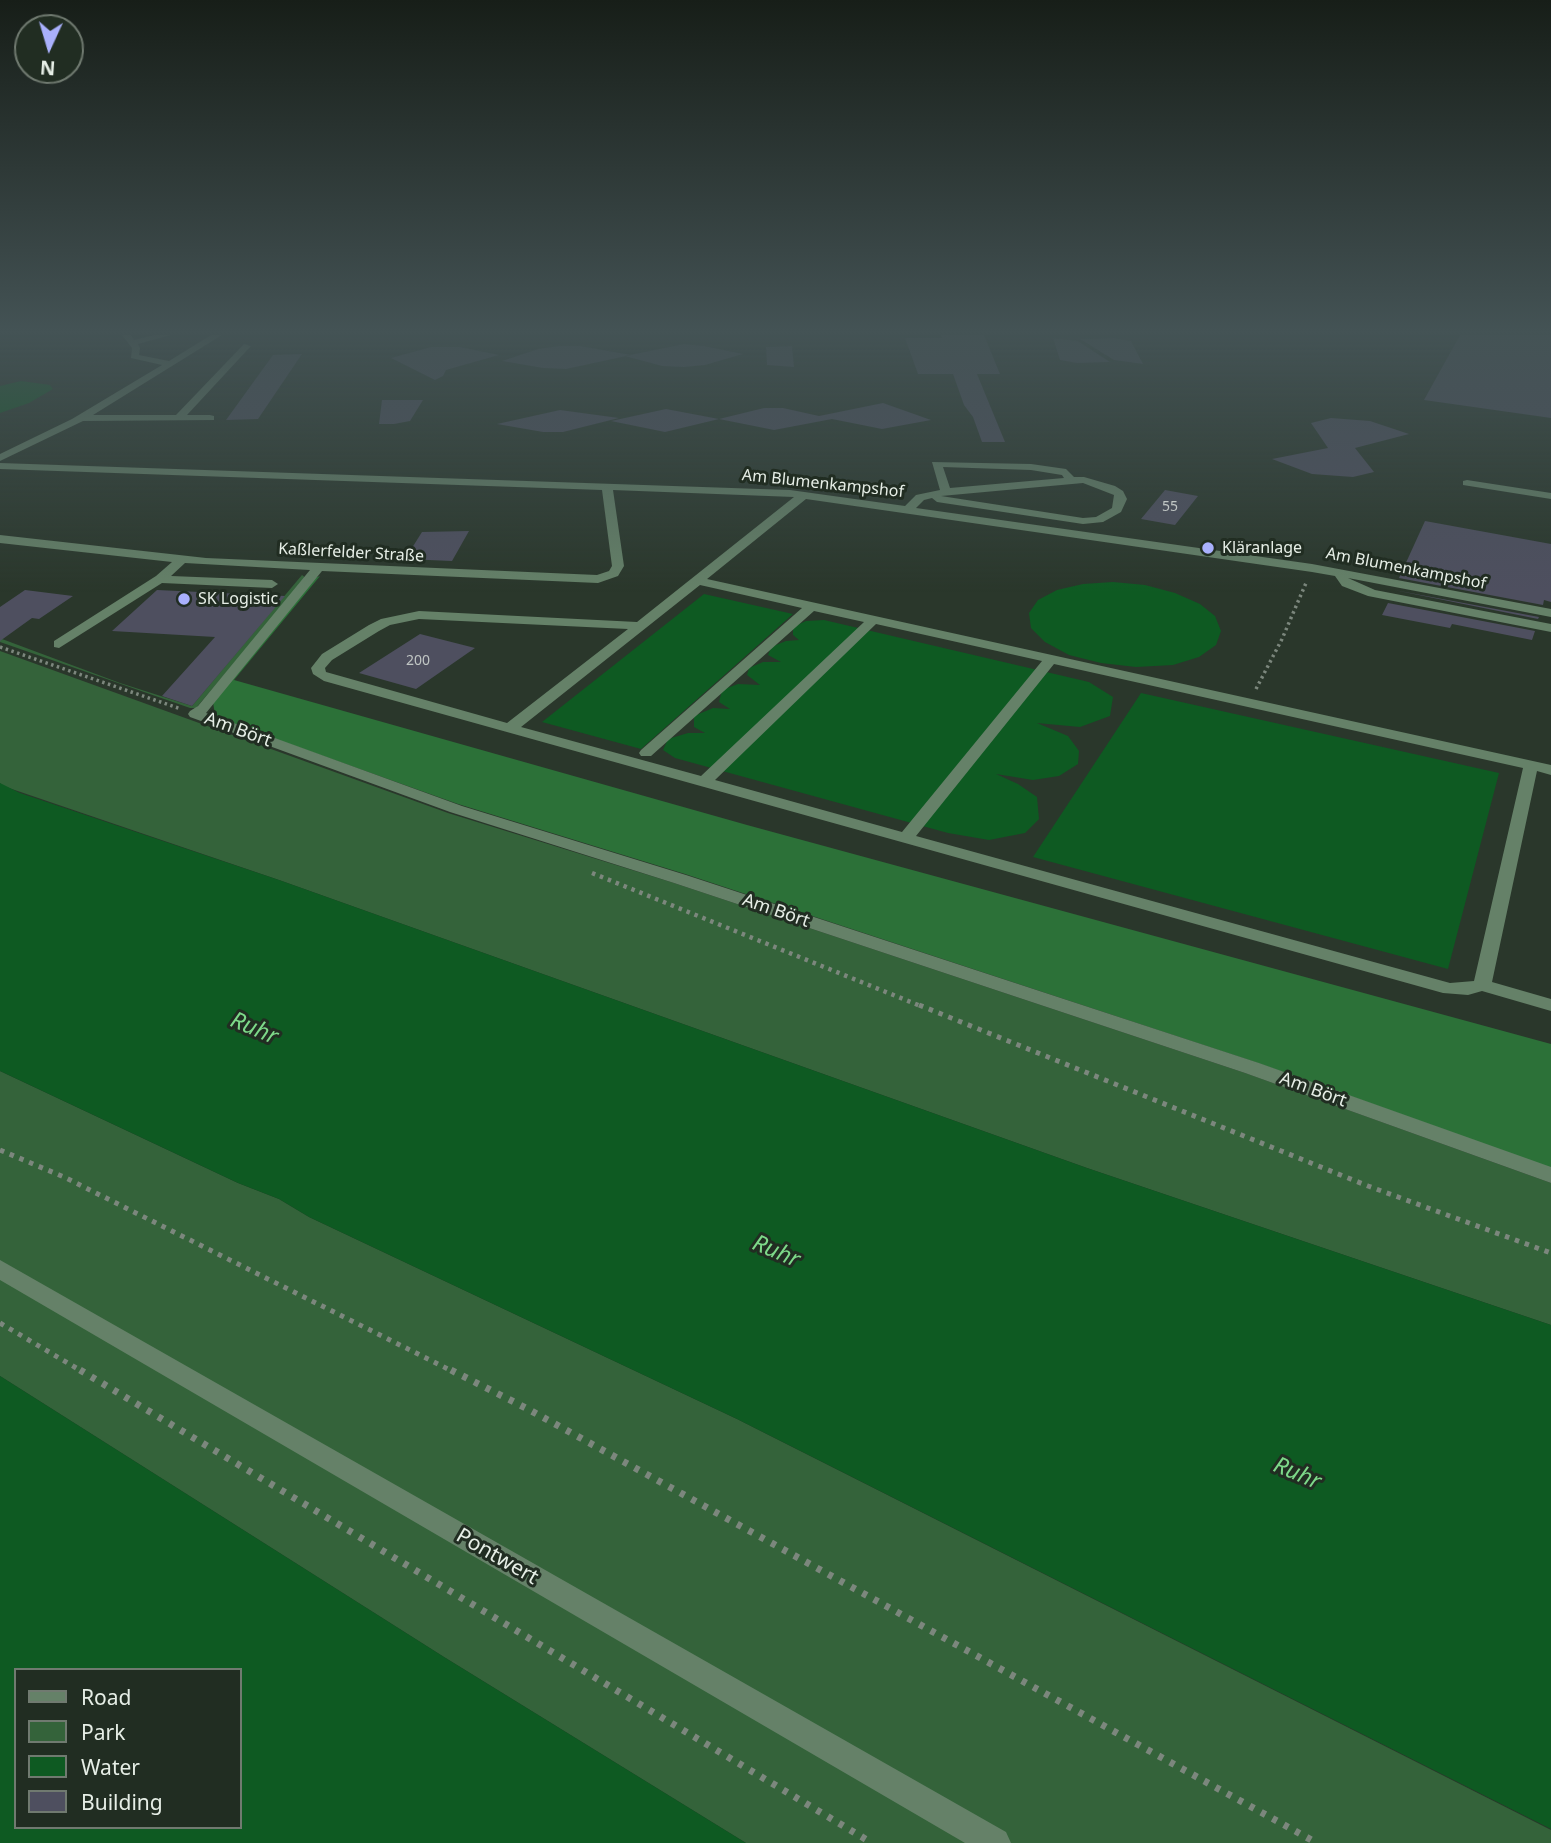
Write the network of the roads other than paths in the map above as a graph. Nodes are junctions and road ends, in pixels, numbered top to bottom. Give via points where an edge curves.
1 (75, 421) edge
2 (0, 457) edge
3 (0, 466) edge
4 (1072, 481) junction
5 (1467, 483) dead end
6 (607, 488) junction
7 (946, 492) junction
8 (803, 495) junction
9 (919, 496) junction
10 (1551, 496) edge
11 (908, 509) junction
12 (0, 540) edge
13 (181, 560) junction
14 (319, 567) junction
15 (1343, 573) junction
16 (160, 579) junction
17 (698, 581) junction
18 (272, 583) dead end
19 (812, 606) junction
20 (1551, 612) edge
21 (873, 620) junction
22 (641, 625) junction
23 (1551, 628) edge
24 (59, 644) dead end
25 (1051, 659) junction
26 (510, 728) junction
27 (646, 753) dead end
28 (1531, 765) junction
29 (1551, 770) edge
30 (704, 782) junction
31 (906, 838) junction
32 (1482, 985) junction
33 (1551, 1005) edge
34 (1551, 1175) edge
35 (0, 1269) edge
36 (995, 1843) edge

1 - 2 street
3 - 6 street, Am Blumenkampshof
4 - 7 street
4 - 7 street via 1066,472 1031,467 936,464
4 - 9 street via 1084,480 1119,493 1117,510 1099,520 1083,521
5 - 10 street
6 - 8 street, Am Blumenkampshof
6 - 14 street, Kaßlerfelder Straße via 618,566 608,576 580,580
7 - 9 street
8 - 11 street, Am Blumenkampshof
8 - 17 street
9 - 11 street
11 - 15 street, Am Blumenkampshof
12 - 13 street, Kaßlerfelder Straße
13 - 14 street, Kaßlerfelder Straße
13 - 16 street
14 - 34 street, Am Bört via 195,714 456,809 1252,1068
15 - 20 street, Am Blumenkampshof
15 - 23 street via 1340,578 1346,583 1372,593
16 - 18 street
16 - 24 street
17 - 19 street
17 - 22 street
19 - 21 street
19 - 27 street
21 - 25 street
21 - 30 street
22 - 26 street
22 - 26 street via 419,615 373,628 327,657 318,668 329,678
25 - 28 street
25 - 31 street
26 - 30 street
28 - 29 street
28 - 32 street
30 - 31 street
31 - 32 street via 1450,989
32 - 33 street
35 - 36 street, Pontwert

